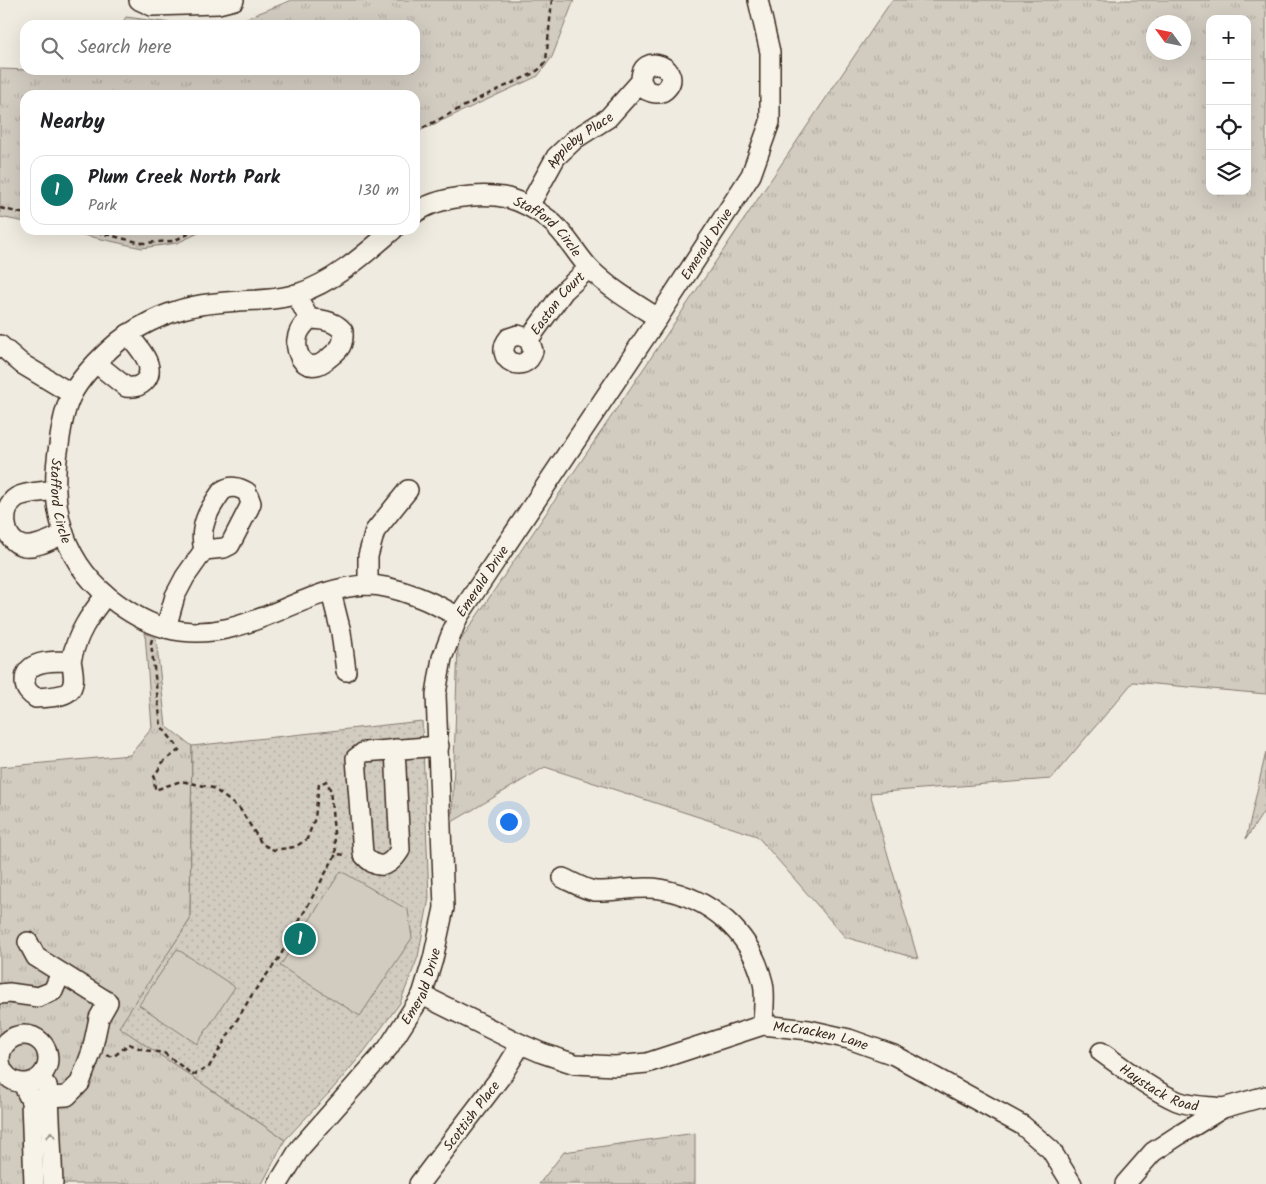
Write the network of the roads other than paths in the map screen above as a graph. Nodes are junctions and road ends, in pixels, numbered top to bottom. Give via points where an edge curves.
1 (139, 0) edge
2 (234, 0) edge
3 (758, 0) edge
4 (641, 81) dead end
5 (529, 206) junction
6 (420, 209) edge
7 (387, 235) edge
8 (589, 268) junction
9 (296, 294) junction
10 (658, 318) junction
11 (309, 319) dead end
12 (128, 334) junction
13 (529, 339) dead end
14 (0, 345) edge
15 (96, 363) junction
16 (72, 394) junction
17 (55, 490) junction
18 (408, 490) dead end
19 (64, 534) junction
20 (204, 550) dead end
21 (368, 585) junction
22 (331, 592) junction
23 (106, 595) junction
24 (458, 617) junction
25 (162, 627) junction
26 (71, 661) dead end
27 (346, 671) dead end
28 (438, 746) junction
29 (395, 749) junction
30 (563, 878) dead end
31 (28, 942) dead end
32 (61, 973) junction
33 (0, 994) edge
34 (422, 995) junction
35 (763, 1025) junction
36 (521, 1044) junction
37 (1101, 1052) dead end
38 (44, 1072) junction
39 (23, 1083) junction
40 (1266, 1096) edge
41 (40, 1099) junction
42 (1224, 1108) junction
43 (34, 1184) edge
44 (53, 1184) edge
45 (278, 1184) edge
46 (419, 1184) edge
47 (1072, 1184) edge
48 (1125, 1184) edge

1 - 2 street via 152,6 218,4
3 - 10 street, Emerald Drive via 770,52 770,122 751,174
4 - 5 street, Appleby Place via 608,118 575,139 556,157
5 - 6 street, Stafford Circle via 507,198 471,196
5 - 8 street, Stafford Circle via 554,224
7 - 9 street, Stafford Circle via 335,276
8 - 10 street, Stafford Circle
8 - 13 street, Easton Court via 564,291
9 - 11 street
9 - 12 street, Stafford Circle via 196,306 151,321
10 - 24 street, Emerald Drive
12 - 15 street, Stafford Circle
12 - 15 street via 150,367 144,383 126,387
14 - 16 street via 22,364
15 - 16 street, Stafford Circle
16 - 17 street, Stafford Circle via 62,424
17 - 19 street, Stafford Circle
17 - 19 street via 16,497 6,508 4,522 13,541 26,546
18 - 21 street via 375,531 368,556
19 - 23 street, Stafford Circle via 75,558
20 - 25 street via 185,577
21 - 22 street, Stafford Circle
21 - 24 street, Stafford Circle via 402,592 442,607
22 - 25 street, Stafford Circle via 227,630 189,632
22 - 27 street
23 - 25 street, Stafford Circle via 130,613
23 - 26 street via 85,622
24 - 28 street, Emerald Drive via 442,658 436,694
28 - 29 street
28 - 34 street, Emerald Drive via 444,908
29 - 29 street via 364,752 356,758 363,854 378,866 388,864 400,850
30 - 35 street via 593,891 658,888 689,897 713,909 736,929 752,952 763,985
31 - 32 street via 36,957
32 - 33 street via 53,991 38,997
32 - 41 street via 108,1002 99,1018 92,1051 80,1083 67,1096
34 - 36 street, McCracken Lane
34 - 45 street, Emerald Drive via 388,1048 300,1148
35 - 36 street, McCracken Lane via 647,1063 623,1065 575,1064
35 - 47 street, McCracken Lane via 849,1039 894,1056 1022,1125 1051,1150
36 - 46 street, Scottish Place via 502,1075
37 - 42 street, Haystack Road via 1178,1102
38 - 39 street via 39,1079
38 - 39 street via 48,1055 40,1040 28,1035 12,1038 3,1047 0,1064 10,1079
38 - 41 street
39 - 41 street
40 - 42 street, Haystack Road
41 - 43 street
44 -> 41 street
42 - 48 street, Haystack Road via 1153,1152

